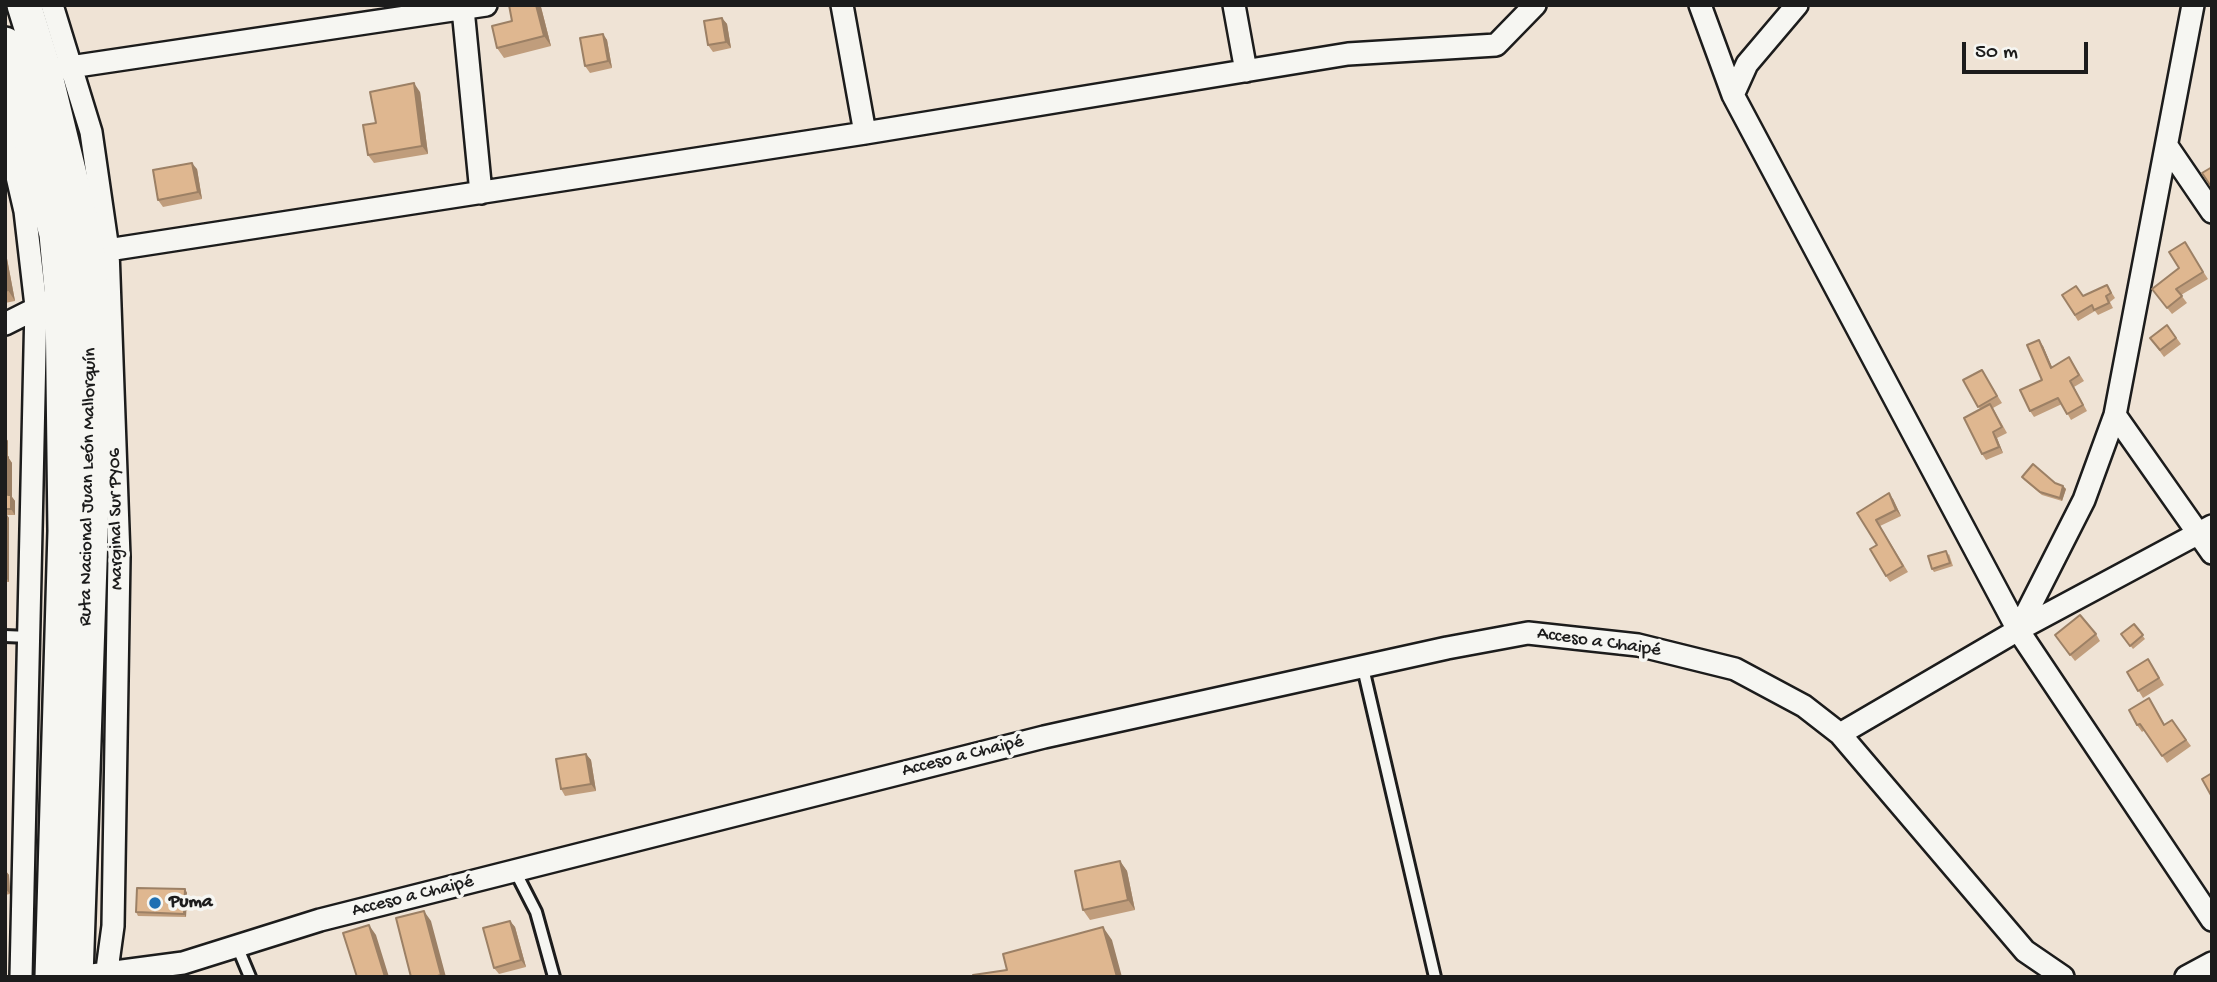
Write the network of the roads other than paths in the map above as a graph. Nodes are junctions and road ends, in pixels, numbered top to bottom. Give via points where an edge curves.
1 (24, 5) edge
2 (52, 5) edge
3 (486, 5) edge
4 (842, 5) edge
5 (1234, 5) edge
6 (1535, 5) edge
7 (1700, 5) edge
8 (1797, 5) edge
9 (2193, 5) edge
10 (463, 9) junction
11 (5, 44) edge
12 (58, 69) junction
13 (1246, 71) junction
14 (1733, 95) junction
15 (5, 125) edge
16 (866, 133) junction
17 (2167, 146) junction
18 (481, 193) junction
19 (2212, 212) edge
20 (108, 250) junction
21 (63, 301) junction
22 (5, 324) edge
23 (2115, 415) junction
24 (2205, 530) edge
25 (2212, 552) edge
26 (2018, 630) junction
27 (5, 636) edge
28 (29, 637) junction
29 (1363, 668) junction
30 (1840, 734) junction
31 (514, 871) junction
32 (2212, 920) edge
33 (237, 946) junction
34 (2212, 963) edge
35 (91, 975) edge
36 (21, 977) edge
37 (52, 977) edge
38 (61, 977) edge
39 (250, 977) edge
40 (554, 977) edge
41 (1435, 977) edge
42 (2063, 977) edge
43 (2186, 977) edge

1 - 12 highway, Ruta Nacional Juan León Mallorquín
2 - 12 street, Marginal Sur PY06
3 - 10 street
4 - 16 street
5 - 13 street
6 - 13 street via 1496,45 1348,54
7 - 14 street
8 - 14 street via 1747,64
9 - 17 street
10 - 12 street
10 - 18 street
11 - 21 highway, Ruta Nacional Juan León Mallorquín via 56,234
12 - 20 street, Marginal Sur PY06 via 91,132
12 - 21 highway, Ruta Nacional Juan León Mallorquín via 87,245
13 - 16 street
14 - 26 street
15 - 21 street via 25,211
16 - 18 street
17 - 19 street
17 - 23 street
18 - 20 street
20 - 35 street, Marginal Sur PY06 via 119,557 113,926
21 - 22 street
21 - 28 street
21 - 35 highway, Ruta Nacional Juan León Mallorquín via 91,534
21 - 37 highway, Ruta Nacional Juan León Mallorquín via 65,531
23 - 24 street
23 - 26 street via 2084,500
24 - 25 street
24 - 26 street
26 - 30 street
26 - 32 street
27 - 28 lane
28 - 36 street
29 - 30 street, Acceso a Chaipé via 1528,633 1638,645 1735,669 1804,706
29 - 31 street, Acceso a Chaipé via 1044,737
29 - 41 lane
30 - 42 street, Acceso a Chaipé via 2025,951
31 - 33 street, Acceso a Chaipé
31 - 40 lane via 536,912
33 - 35 street, Acceso a Chaipé via 183,963
33 - 39 lane
34 - 43 street
37 - 38 street

